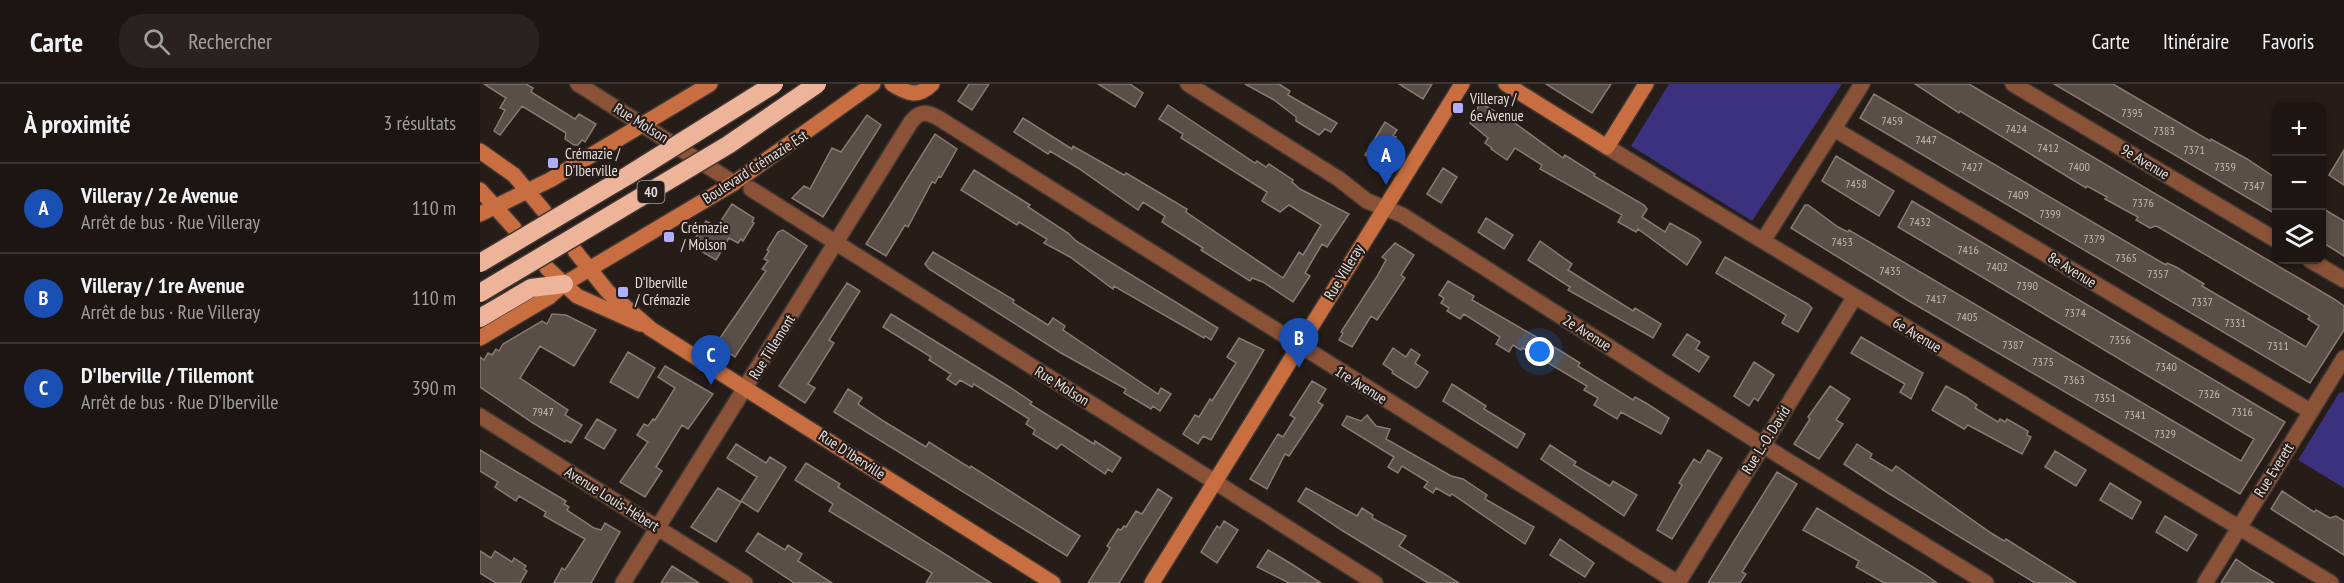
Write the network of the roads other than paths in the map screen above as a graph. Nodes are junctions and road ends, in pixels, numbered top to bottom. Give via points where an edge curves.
1 (578, 84) edge
2 (710, 84) edge
3 (774, 84) edge
4 (817, 84) edge
5 (873, 84) edge
6 (892, 84) edge
7 (932, 84) edge
8 (1188, 84) edge
9 (1462, 84) edge
10 (1506, 84) edge
11 (1646, 84) edge
12 (1862, 84) edge
13 (2013, 84) edge
14 (922, 113) joint
15 (645, 124) junction
16 (1834, 129) junction
17 (1607, 147) junction
18 (480, 151) edge
19 (734, 183) junction
20 (751, 189) dead end
21 (480, 190) edge
22 (528, 191) junction
23 (497, 207) junction
24 (1383, 208) junction
25 (544, 211) dead end
26 (480, 214) edge
27 (514, 228) dead end
28 (2272, 237) edge
29 (1763, 241) junction
30 (836, 245) junction
31 (575, 251) dead end
32 (480, 263) edge
33 (2317, 264) edge
34 (547, 268) dead end
35 (589, 269) junction
36 (2344, 280) edge
37 (564, 284) junction
38 (480, 293) edge
39 (1854, 298) junction
40 (480, 318) edge
41 (651, 329) junction
42 (480, 338) edge
43 (1299, 345) junction
44 (2341, 368) edge
45 (746, 388) junction
46 (2310, 411) junction
47 (480, 416) edge
48 (1764, 445) junction
49 (1215, 482) junction
50 (2239, 526) junction
51 (658, 528) junction
52 (623, 583) edge
53 (745, 583) edge
54 (1053, 583) edge
55 (1152, 583) edge
56 (1375, 583) edge
57 (1678, 583) edge
58 (1986, 583) edge
59 (2205, 583) edge
60 (2331, 583) edge

1 - 15 street, Rue Molson
2 - 15 main road
3 - 32 highway, 40, bridge
4 - 38 highway, 40, bridge via 728,145
5 - 19 main road, Boulevard Crémazie Est
6 - 7 main road via 914,94
8 - 24 street, 2e Avenue
9 - 24 main road, Rue Villeray
10 - 17 main road, 6e Avenue
11 - 17 main road
12 - 16 street
13 - 28 street, 9e Avenue
14 - 30 street, Rue Tillemont via 911,122
14 - 43 street, 1re Avenue via 940,119
15 - 19 street, Rue Molson
15 - 22 main road
16 - 29 street
16 - 46 street, 8e Avenue
17 - 29 street, 6e Avenue
18 - 22 main road via 514,175
19 - 35 main road, Boulevard Crémazie Est
20 - 30 street, Rue Molson
21 - 23 main road
22 - 23 main road
22 - 25 main road
23 - 26 main road
23 - 27 main road
24 - 43 main road, Rue Villeray
24 - 48 street, 2e Avenue via 1402,215
29 - 39 street, 6e Avenue
30 - 45 street, Rue Tillemont
30 - 49 street, Rue Molson
31 - 35 main road, Rue D'Iberville
33 - 36 street
34 - 37 main road, Rue D'Iberville
35 - 37 main road, Boulevard Crémazie Est
35 - 41 main road, Rue D'Iberville via 608,292
37 - 40 highway via 531,288
37 - 41 main road, Rue D'Iberville via 603,309
37 - 42 main road, Boulevard Crémazie Est
39 - 48 street, Rue L.-O. David
39 - 50 street, 6e Avenue
41 - 45 main road, Rue D'Iberville
43 - 49 main road, Rue Villeray
43 - 57 street, 1re Avenue
44 - 46 street, Rue Everett
45 - 51 street, Rue Tillemont
45 - 54 main road, Rue D'Iberville
46 - 50 street, Rue Everett
47 - 51 street, Avenue Louis-Hébert
48 - 57 street, Rue L.-O. David
48 - 58 street, 2e Avenue
49 - 55 main road, Rue Villeray
49 - 56 street, Rue Molson
50 - 59 street, Rue Everett
50 - 60 street, 6e Avenue
51 - 52 street, Rue Tillemont
51 - 53 street, Avenue Louis-Hébert

